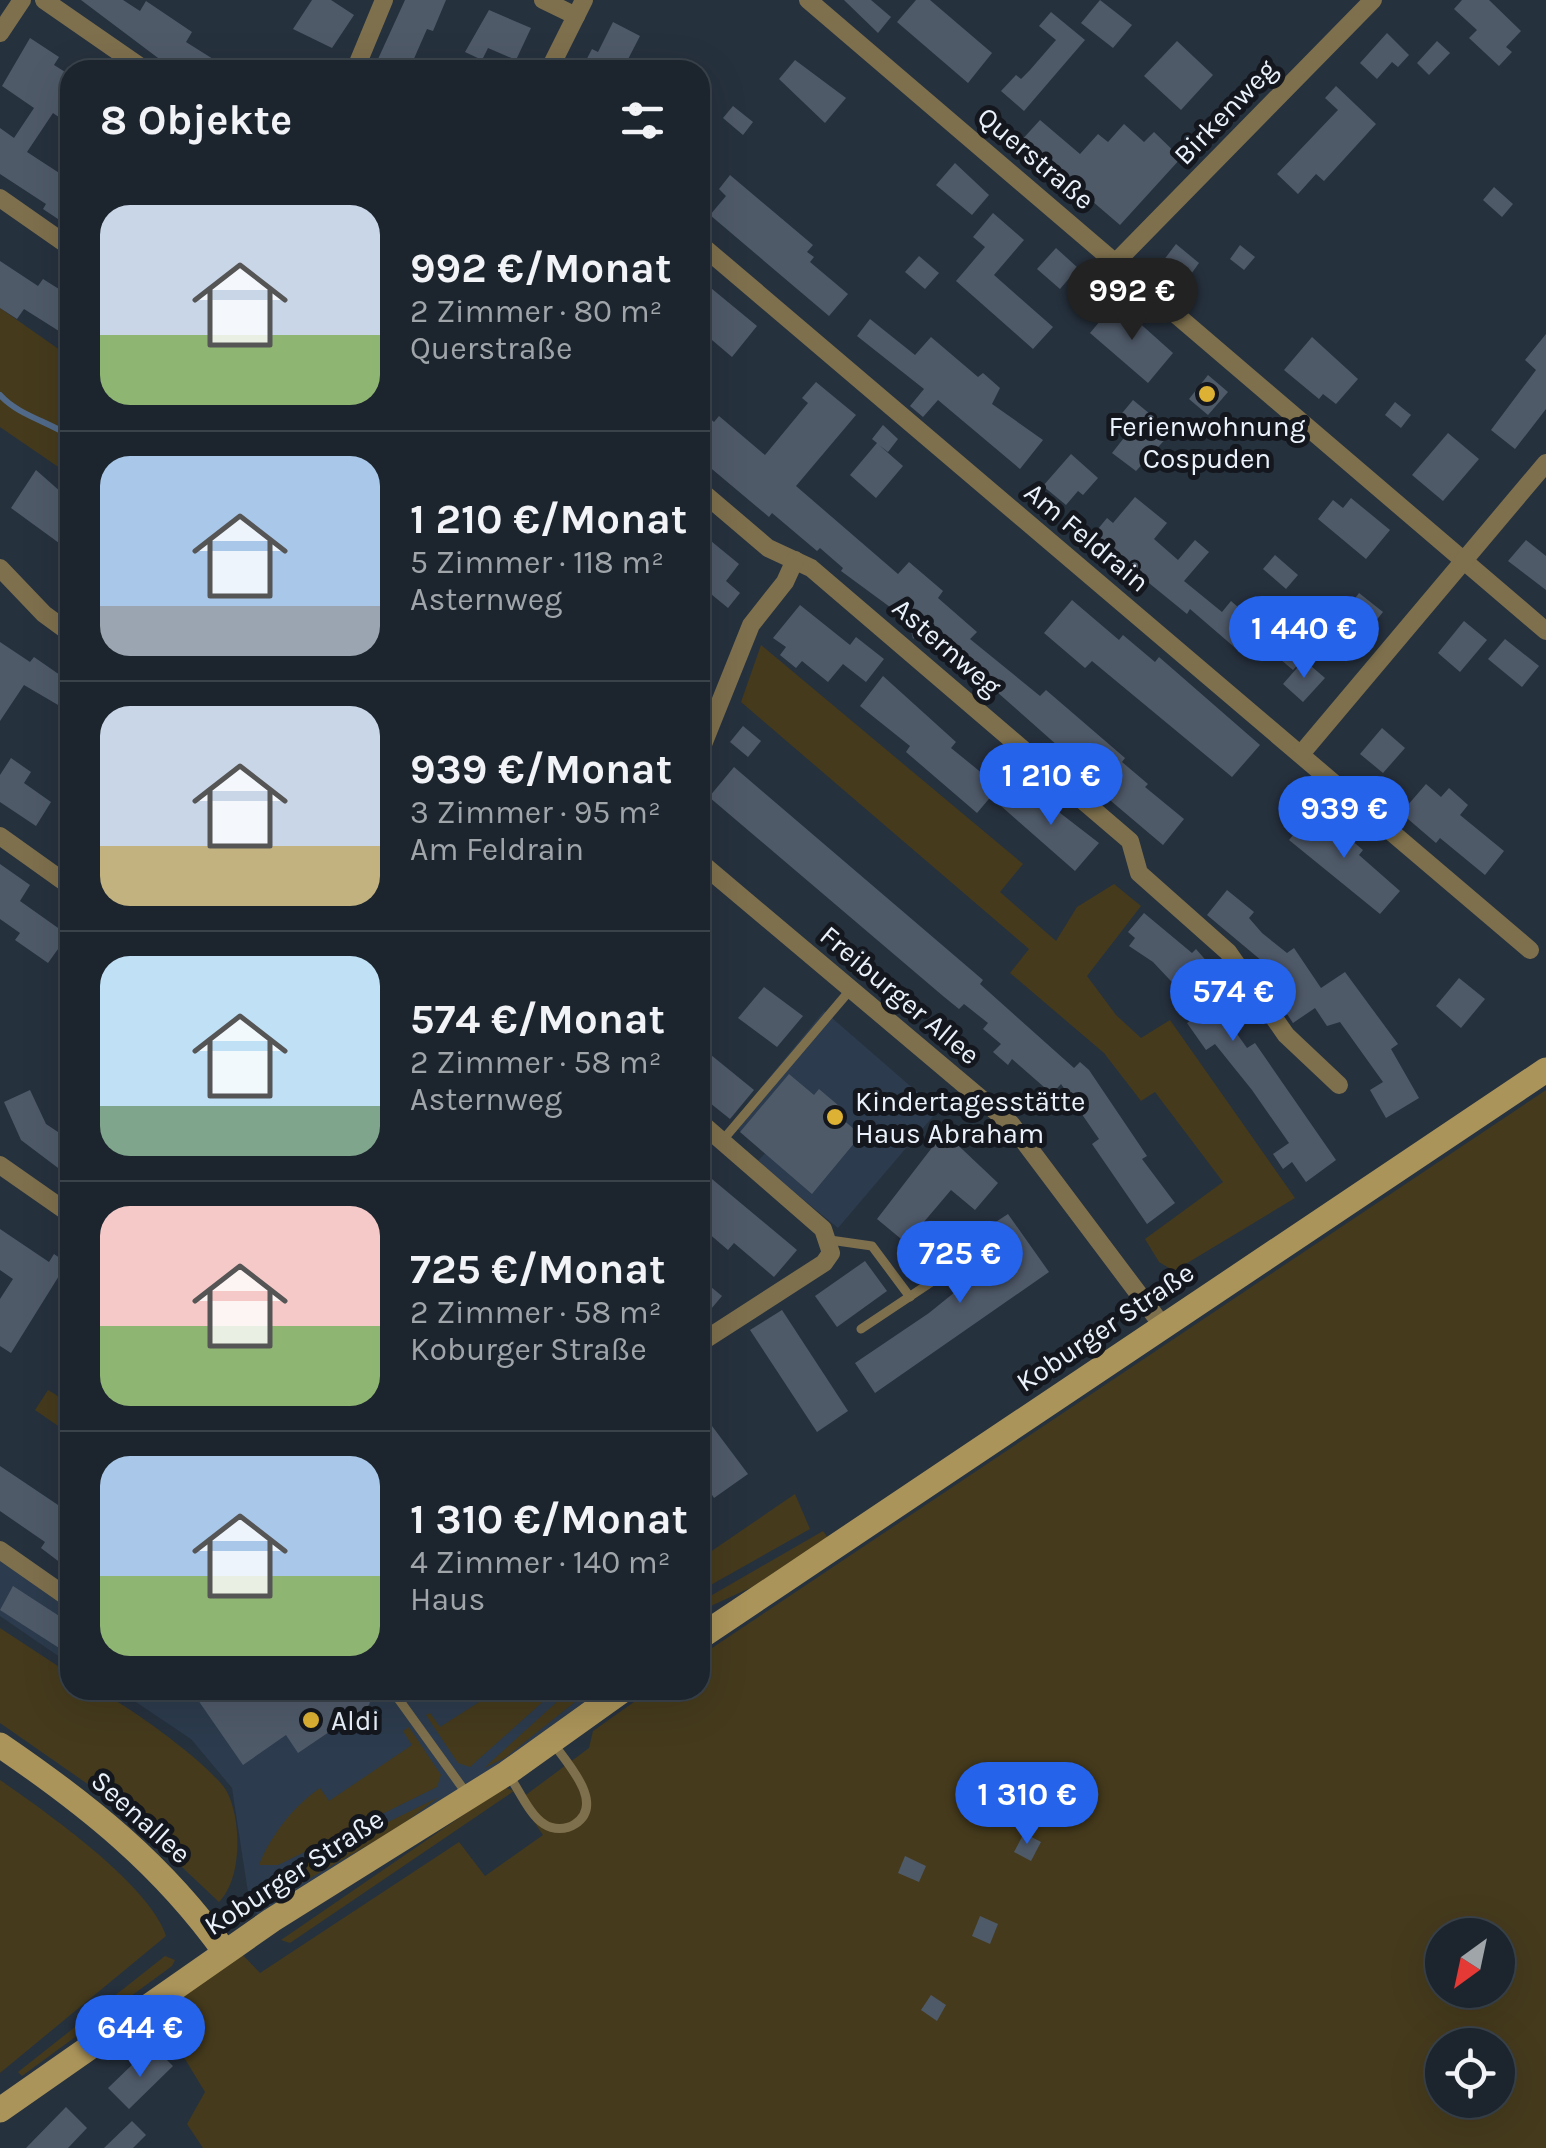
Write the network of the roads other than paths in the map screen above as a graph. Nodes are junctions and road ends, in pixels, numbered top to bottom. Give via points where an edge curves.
1 (22, 0) edge
2 (44, 0) edge
3 (384, 0) edge
4 (543, 0) edge
5 (808, 0) edge
6 (1374, 0) edge
7 (580, 8) edge
8 (0, 33) edge
9 (130, 60) edge
10 (359, 60) edge
11 (554, 60) edge
12 (0, 198) edge
13 (60, 241) edge
14 (710, 252) edge
15 (1116, 262) junction
16 (1546, 463) edge
17 (710, 499) edge
18 (795, 560) junction
19 (1465, 561) junction
20 (0, 568) edge
21 (60, 626) edge
22 (1546, 631) edge
23 (710, 727) edge
24 (1301, 754) junction
25 (0, 836) edge
26 (710, 870) edge
27 (60, 879) edge
28 (1530, 950) dead end
29 (851, 989) junction
30 (1546, 1070) edge
31 (1339, 1085) dead end
32 (710, 1131) edge
33 (722, 1141) junction
34 (0, 1165) edge
35 (60, 1207) edge
36 (830, 1240) junction
37 (966, 1260) dead end
38 (910, 1297) junction
39 (1162, 1324) junction
40 (861, 1329) dead end
41 (710, 1337) edge
42 (0, 1550) edge
43 (60, 1593) edge
44 (710, 1630) edge
45 (399, 1700) edge
46 (609, 1700) edge
47 (552, 1741) junction
48 (0, 1745) edge
49 (507, 1773) junction
50 (469, 1797) junction
51 (225, 1952) junction
52 (0, 2110) edge

1 - 8 street
2 - 9 street
3 - 10 street
4 - 7 street
5 - 15 street, Querstraße
6 - 15 street, Birkenweg
7 - 11 street
12 - 13 street
14 - 24 street, Am Feldrain
15 - 19 street, Querstraße
16 - 19 street
17 - 18 street, Asternweg via 768,548
18 - 23 street via 751,624
18 - 31 street, Asternweg via 1130,841 1139,873 1228,952 1286,1034
19 - 22 street, Querstraße
19 - 24 street
20 - 21 street
24 - 28 street, Am Feldrain
25 - 27 street
26 - 29 street, Freiburger Allee
29 - 33 lane
29 - 39 street, Freiburger Allee via 1011,1124
30 - 39 main road, Koburger Straße
32 - 33 street
33 - 36 street
34 - 35 street
36 - 38 lane via 872,1246
36 - 41 street via 824,1263
37 - 38 lane
38 - 40 lane
39 - 44 main road, Koburger Straße
42 - 43 street
45 - 50 lane
46 - 47 main road, Koburger Straße
47 - 49 main road, Koburger Straße
47 - 49 lane via 586,1792 585,1813 574,1824 542,1824
48 - 51 main road, Seenallee via 129,1841 179,1890
49 - 50 main road, Koburger Straße
50 - 51 main road, Koburger Straße
51 - 52 main road, Koburger Straße

